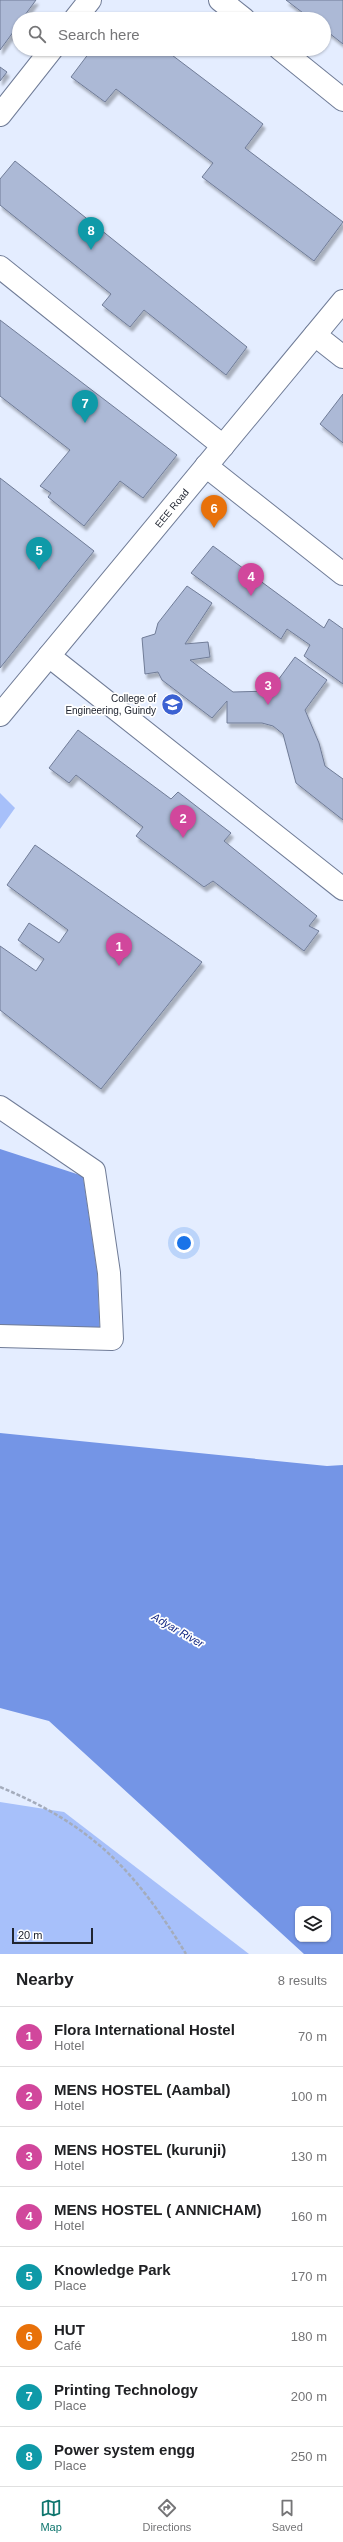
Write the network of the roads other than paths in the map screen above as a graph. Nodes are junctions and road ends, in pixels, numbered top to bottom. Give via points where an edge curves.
1 (89, 0) edge
2 (220, 0) edge
3 (80, 12) edge
4 (235, 12) edge
5 (46, 56) edge
6 (289, 56) edge
7 (343, 100) edge
8 (0, 115) edge
9 (0, 267) edge
10 (343, 301) edge
11 (315, 335) junction
12 (343, 357) edge
13 (223, 446) junction
14 (206, 466) junction
15 (343, 574) edge
16 (49, 656) junction
17 (0, 715) edge
18 (343, 889) edge
19 (0, 1107) edge
20 (0, 1336) edge

1 - 3 lane
2 - 4 lane
5 - 8 lane
6 - 7 lane
9 - 13 lane
10 - 11 lane, EEE Road
11 - 12 lane
11 - 13 lane, EEE Road
13 - 14 lane, EEE Road
14 - 15 lane
14 - 16 lane, EEE Road
16 - 17 lane, EEE Road
16 - 18 lane
19 - 20 lane via 94,1171 109,1273 112,1339

